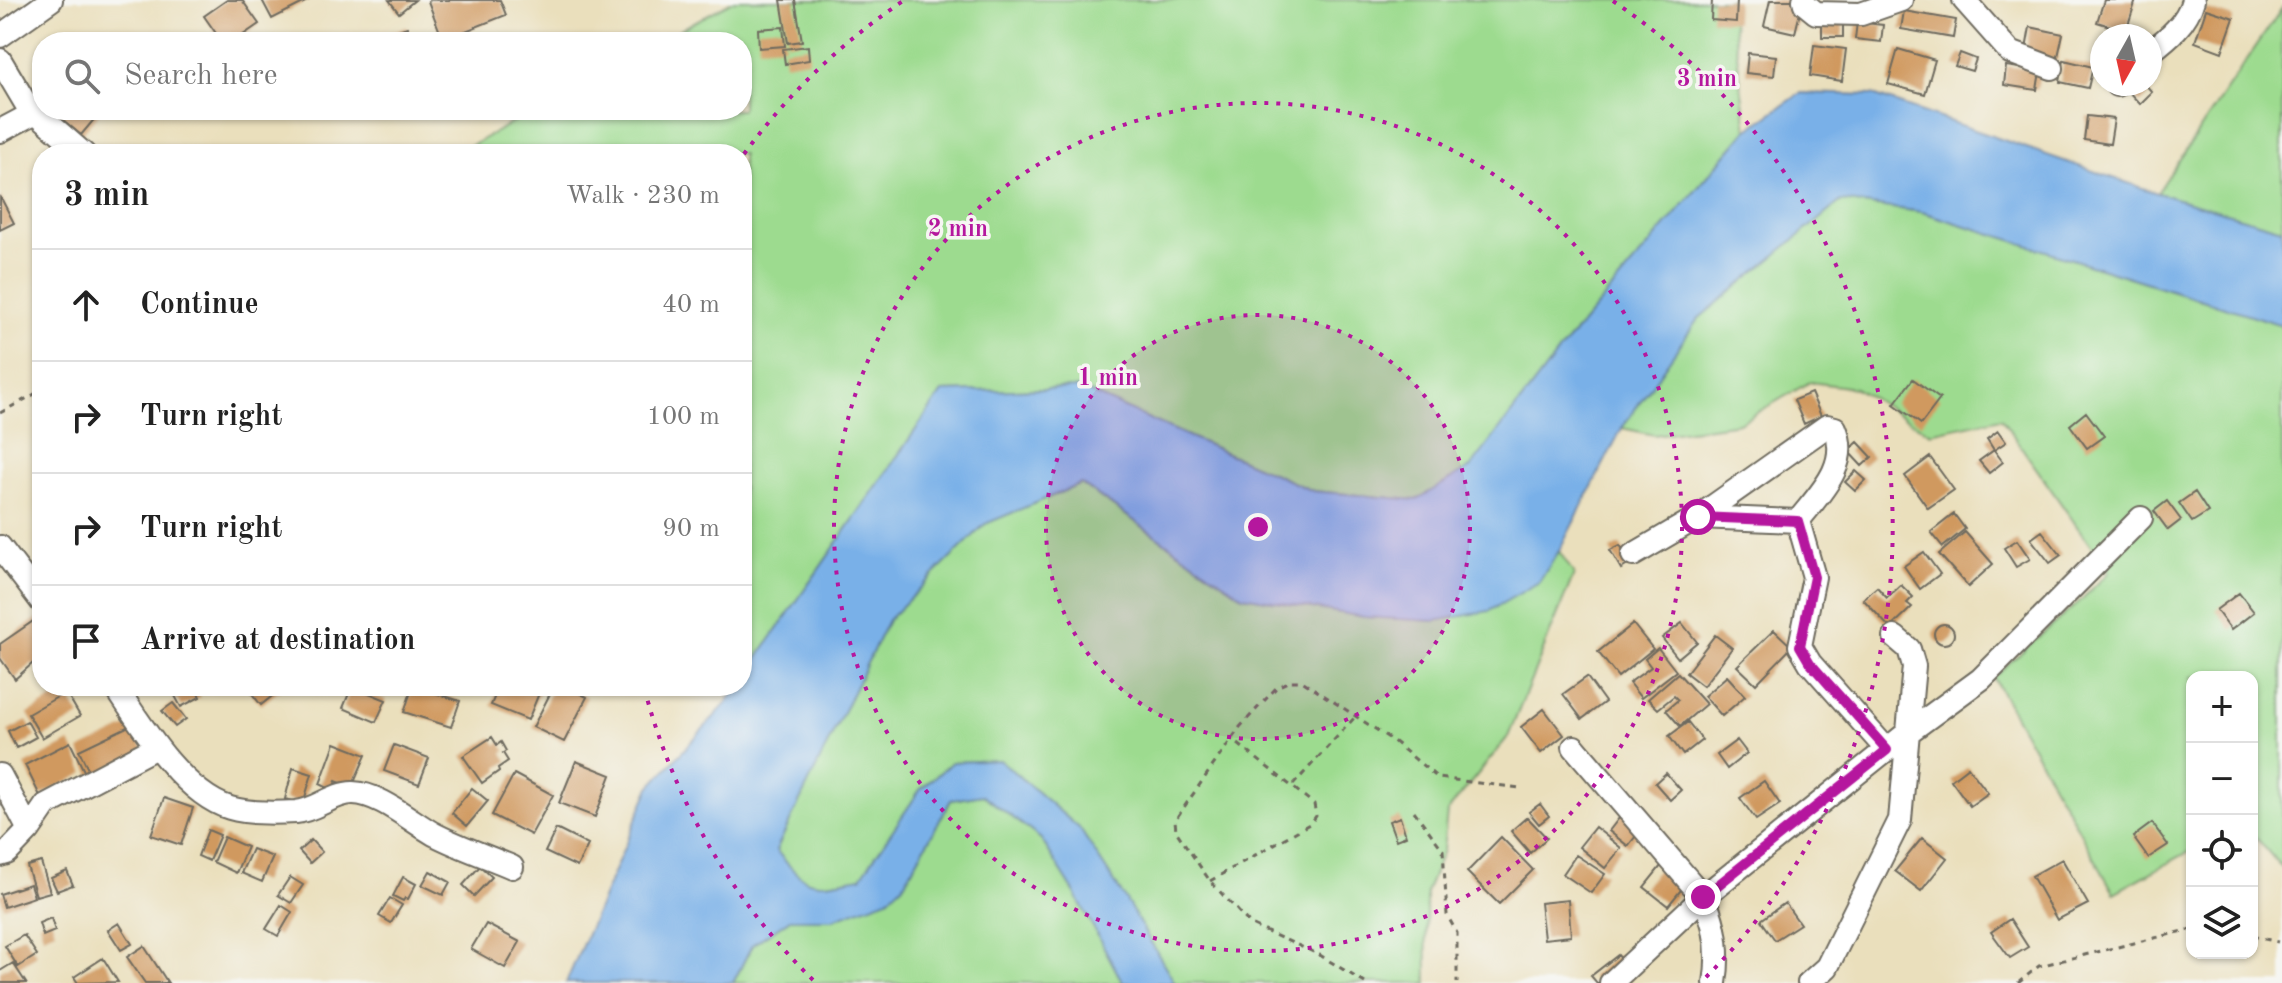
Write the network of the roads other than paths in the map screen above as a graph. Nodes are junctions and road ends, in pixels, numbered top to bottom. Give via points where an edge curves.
1 (51, 0) edge
2 (1804, 0) edge
3 (1901, 0) edge
4 (1964, 0) edge
5 (2193, 0) edge
6 (0, 36) edge
7 (2162, 42) edge
8 (0, 60) edge
9 (2052, 68) dead end
10 (32, 114) joint
11 (45, 120) edge
12 (0, 131) edge
13 (72, 144) edge
14 (1698, 517) junction
15 (2141, 518) dead end
16 (1798, 521) junction
17 (0, 547) edge
18 (1633, 555) dead end
19 (32, 589) edge
20 (1895, 637) dead end
21 (122, 696) edge
22 (1906, 734) junction
23 (156, 747) junction
24 (1574, 747) dead end
25 (1887, 750) junction
26 (0, 775) edge
27 (29, 830) junction
28 (0, 855) edge
29 (512, 867) dead end
30 (1703, 897) junction
31 (1611, 983) edge
32 (1715, 983) edge
33 (1809, 983) edge

1 - 6 street
2 - 3 street via 1816,13 1861,14
4 - 9 street via 2010,52
5 - 7 street via 2175,32
8 - 10 street
10 - 12 street
11 - 13 street
14 - 16 street
14 - 16 street via 1827,426 1835,428 1840,458
14 - 18 street
15 - 22 street via 1981,679
16 - 25 street via 1814,577 1800,646
17 - 19 street
20 - 22 street via 1909,649 1914,666
21 - 23 street
22 - 25 street
22 - 33 street via 1900,820 1827,967
23 - 27 street via 46,805
23 - 29 street via 198,789 230,809 297,812 354,793 383,802 436,835
24 - 30 street
25 - 30 street
26 - 27 street
27 - 28 street
30 - 31 street
30 - 32 street via 1714,919

